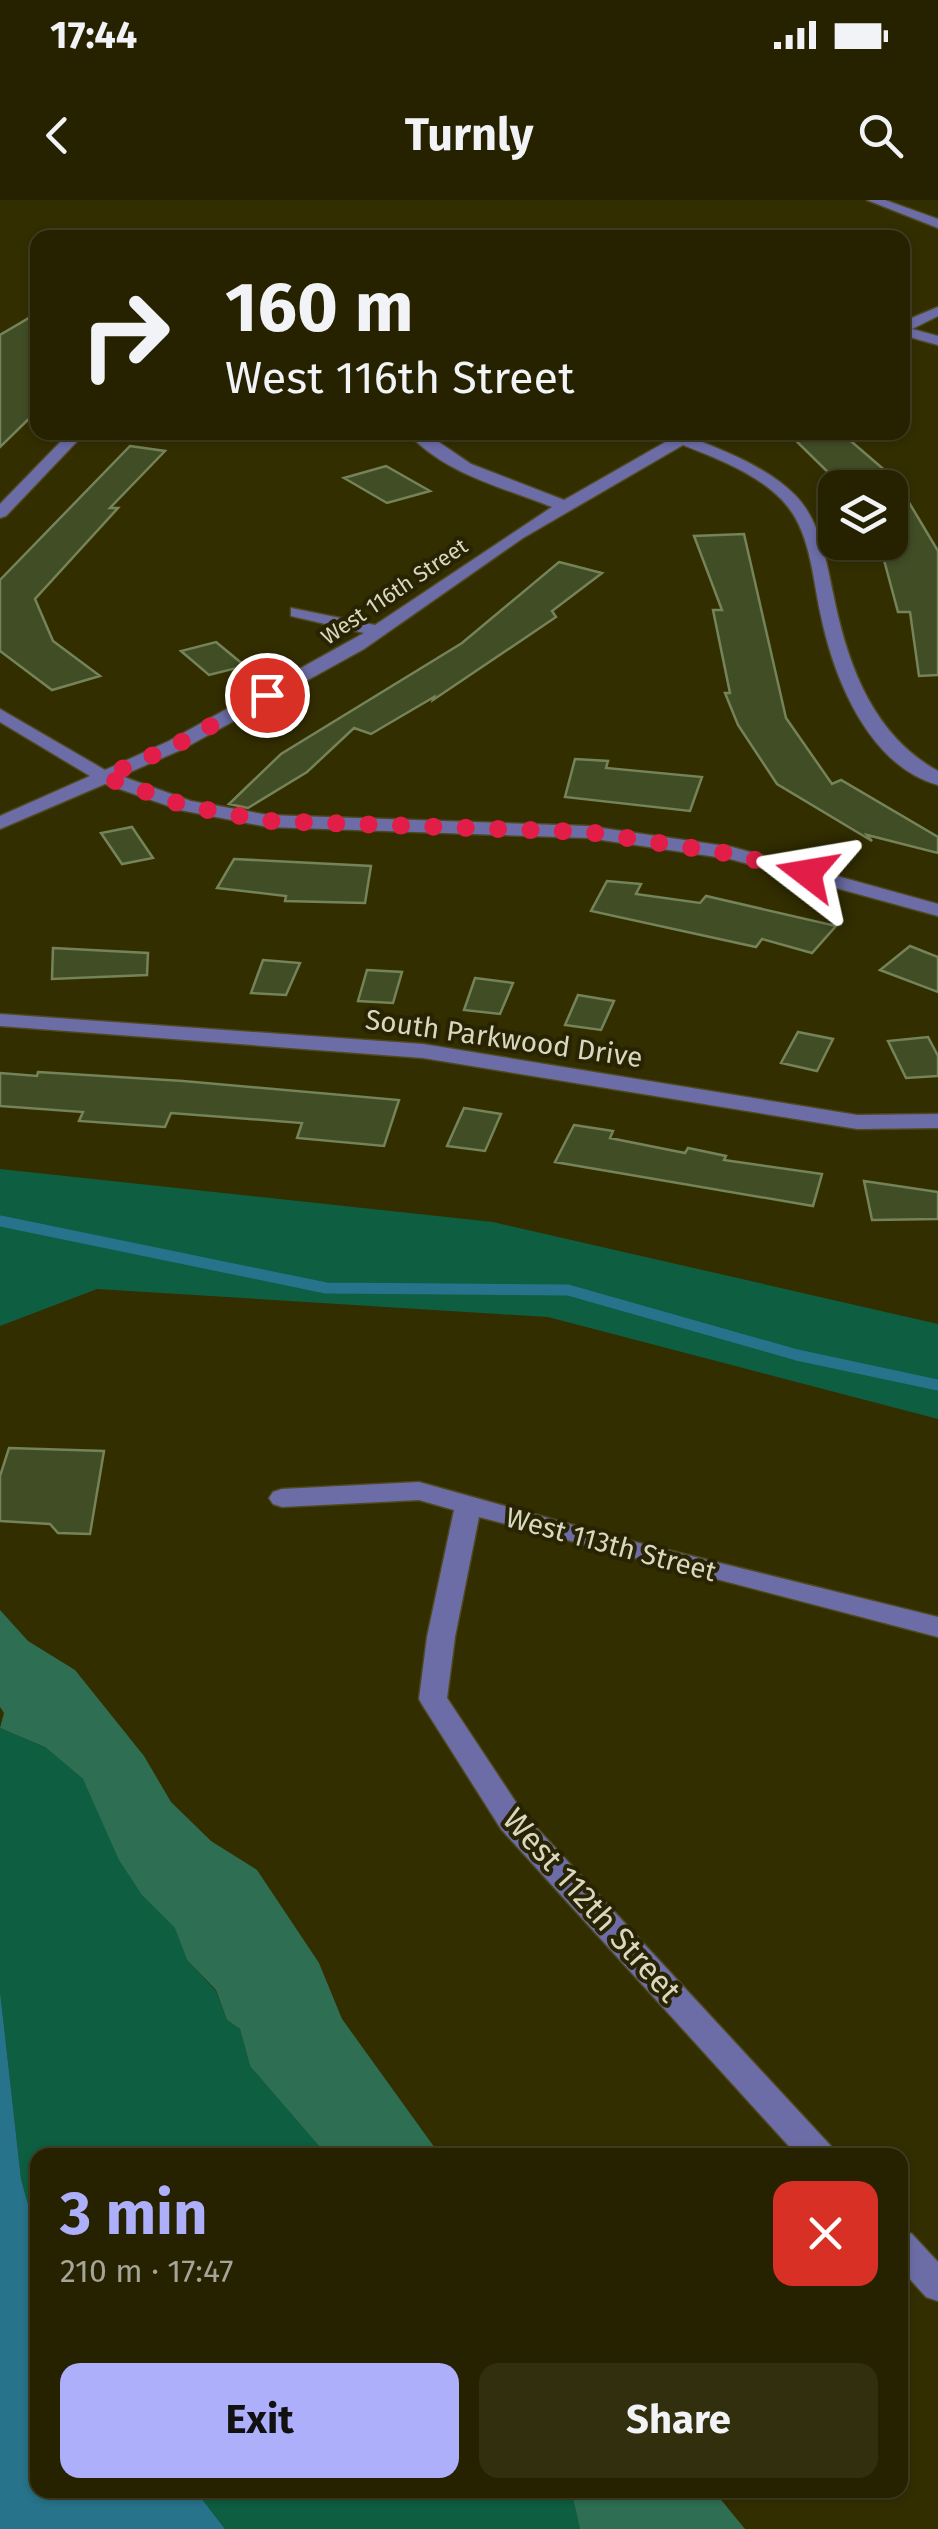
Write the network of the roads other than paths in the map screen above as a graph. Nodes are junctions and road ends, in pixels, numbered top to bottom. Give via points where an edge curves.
1 (873, 200) edge
2 (938, 224) edge
3 (938, 311) edge
4 (910, 325) edge
5 (910, 332) edge
6 (938, 341) edge
7 (71, 440) edge
8 (422, 440) edge
9 (682, 440) edge
10 (697, 440) edge
11 (565, 506) junction
12 (0, 513) edge
13 (297, 612) dead end
14 (378, 631) junction
15 (0, 714) edge
16 (104, 777) junction
17 (938, 779) edge
18 (0, 822) edge
19 (938, 910) edge
20 (0, 1020) edge
21 (938, 1121) edge
22 (282, 1498) dead end
23 (468, 1505) junction
24 (938, 1627) edge
25 (812, 2148) edge
26 (908, 2253) edge
27 (938, 2286) edge

1 - 2 street
3 - 4 street
5 - 6 street
7 - 12 street
8 - 11 street via 474,470
9 - 11 street, West 116th Street
10 - 17 street via 740,462 798,508 821,566 850,682 880,737 917,770
11 - 14 street, West 116th Street
13 - 14 street
14 - 16 street, West 116th Street via 176,745
15 - 16 street
16 - 18 street, West 116th Street
16 - 19 street via 186,806 268,821 588,832 732,854
20 - 21 street, South Parkwood Drive via 424,1051 857,1122
22 - 23 street, West 113th Street via 419,1492
23 - 24 street, West 113th Street
23 - 25 street, West 112th Street via 433,1699 512,1821
26 - 27 street

